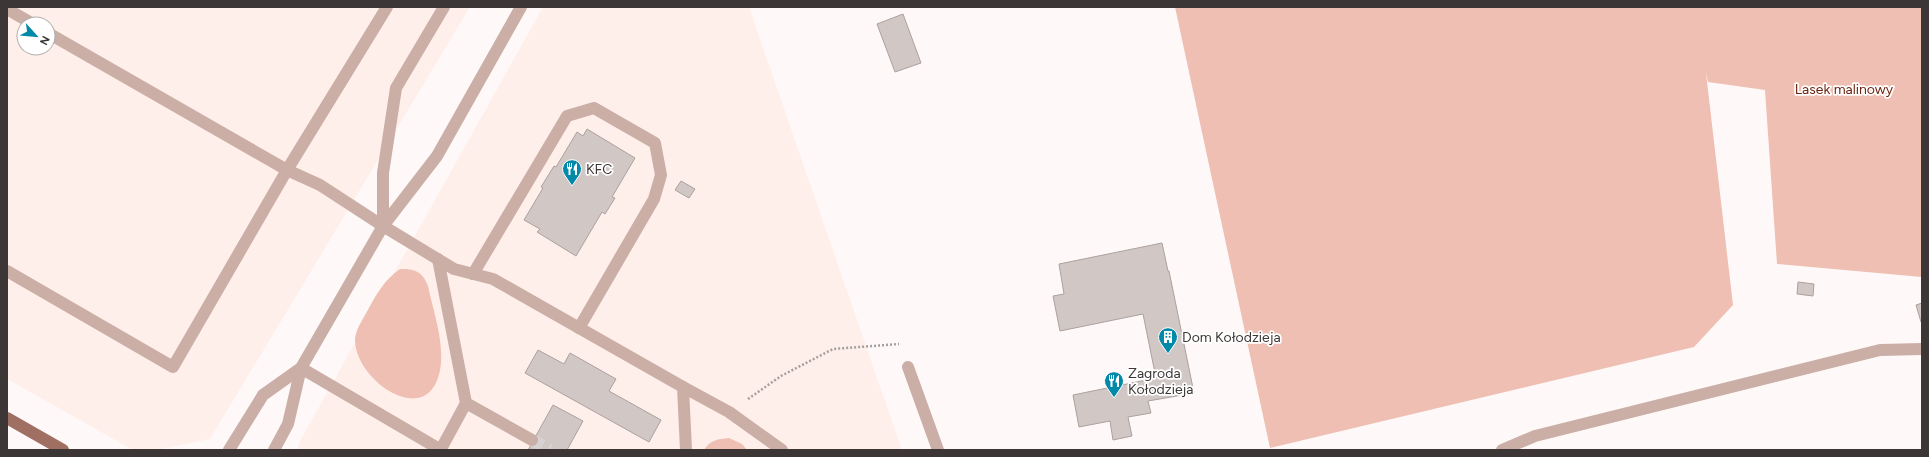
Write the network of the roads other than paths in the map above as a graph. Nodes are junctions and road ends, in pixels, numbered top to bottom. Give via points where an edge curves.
1 (386, 7) edge
2 (444, 7) edge
3 (521, 7) edge
4 (7, 9) edge
5 (19, 16) edge
6 (56, 38) edge
7 (287, 170) junction
8 (383, 226) junction
9 (438, 259) junction
10 (7, 271) edge
11 (473, 274) junction
12 (579, 328) junction
13 (1922, 349) edge
14 (908, 367) dead end
15 (301, 368) junction
16 (682, 387) junction
17 (466, 403) junction
18 (7, 418) edge
19 (532, 440) tunnel mouth
20 (441, 449) edge
21 (63, 450) edge
22 (229, 450) edge
23 (274, 450) edge
24 (686, 450) edge
25 (782, 450) edge
26 (938, 450) edge
27 (1502, 450) edge

1 - 7 lane
2 - 8 lane via 396,88 383,173
3 - 8 lane via 437,156
4 - 5 lane
6 - 7 lane
7 - 8 lane via 320,185
7 - 10 lane via 173,367
8 - 9 lane
8 - 15 lane
9 - 11 lane via 454,269
9 - 17 lane
11 - 12 lane via 493,279
11 - 12 lane via 567,116 594,108 655,143 661,175 654,199
12 - 16 lane
13 - 27 lane via 1880,350 1535,436
14 - 26 lane
15 - 20 lane
15 - 22 lane via 263,395
15 - 23 lane via 288,424
16 - 24 lane
16 - 25 lane via 729,412
17 - 19 lane
17 - 20 lane
18 - 21 main road

